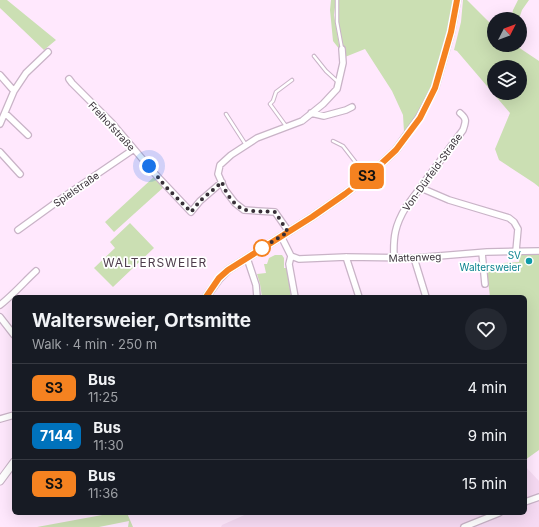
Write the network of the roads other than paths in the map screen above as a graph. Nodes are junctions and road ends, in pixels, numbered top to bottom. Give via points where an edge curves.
1 (337, 0) edge
2 (457, 0) edge
3 (342, 49) joint
4 (48, 52) dead end
5 (314, 56) dead end
6 (0, 75) edge
7 (69, 79) dead end
8 (292, 80) dead end
9 (338, 82) junction
10 (14, 91) junction
11 (352, 106) dead end
12 (5, 113) junction
13 (311, 113) junction
14 (460, 113) dead end
15 (226, 114) dead end
16 (0, 124) edge
17 (287, 127) junction
18 (28, 135) dead end
19 (333, 141) dead end
20 (246, 145) junction
21 (134, 149) junction
22 (0, 152) edge
23 (20, 174) dead end
24 (367, 177) junction
25 (222, 182) junction
26 (421, 188) junction
27 (18, 230) dead end
28 (288, 232) junction
29 (281, 236) junction
30 (516, 251) junction
31 (539, 251) edge
32 (482, 253) junction
33 (291, 256) junction
34 (247, 258) junction
35 (346, 258) junction
36 (394, 258) junction
37 (414, 258) junction
38 (36, 271) dead end
39 (484, 284) dead end
40 (207, 295) edge
41 (257, 295) edge
42 (295, 295) edge
43 (358, 295) edge
44 (425, 295) edge
45 (0, 305) edge
46 (0, 317) edge
47 (12, 333) edge
48 (12, 416) edge
49 (0, 419) edge
50 (12, 464) edge
51 (1, 476) edge
52 (539, 497) edge
53 (527, 501) edge
54 (494, 515) edge
55 (464, 527) edge

1 - 3 lane via 337,22
2 - 24 street via 435,88 420,118 396,150
3 - 9 street via 343,63
4 - 10 street via 29,70
5 - 9 lane
6 - 10 street
7 - 21 street, Freihofstraße
8 - 17 lane via 276,92 270,104
9 - 13 street via 337,89
10 - 12 street
11 - 13 street via 324,116
12 - 16 street
12 - 18 street
13 - 17 street via 302,121
14 - 26 street, Von-Dürfeld-Straße via 466,122 463,130
15 - 20 lane
17 - 20 street
19 - 24 lane via 343,146
20 - 25 street via 220,165 218,174
21 - 25 street, Freihofstraße via 191,212
21 - 27 street, Spielstraße
22 - 23 street
24 - 28 street
25 - 28 street via 235,203 244,210 275,212
26 - 30 street via 449,200 509,218 518,229
26 - 36 street, Von-Dürfeld-Straße via 406,207 396,226
28 - 29 street
29 - 33 street
29 - 34 street
30 - 31 street, Mattenweg
30 - 32 street, Mattenweg
32 - 37 street, Mattenweg
32 - 39 street
33 - 35 street, Mattenweg via 299,260
33 - 42 street via 289,264
34 - 40 street via 219,278
34 - 41 street
35 - 36 street, Mattenweg
35 - 43 street
36 - 37 street, Mattenweg
37 - 44 street
38 - 45 street
46 - 47 street
48 - 49 street
50 - 51 street
52 - 53 street
54 - 55 street

